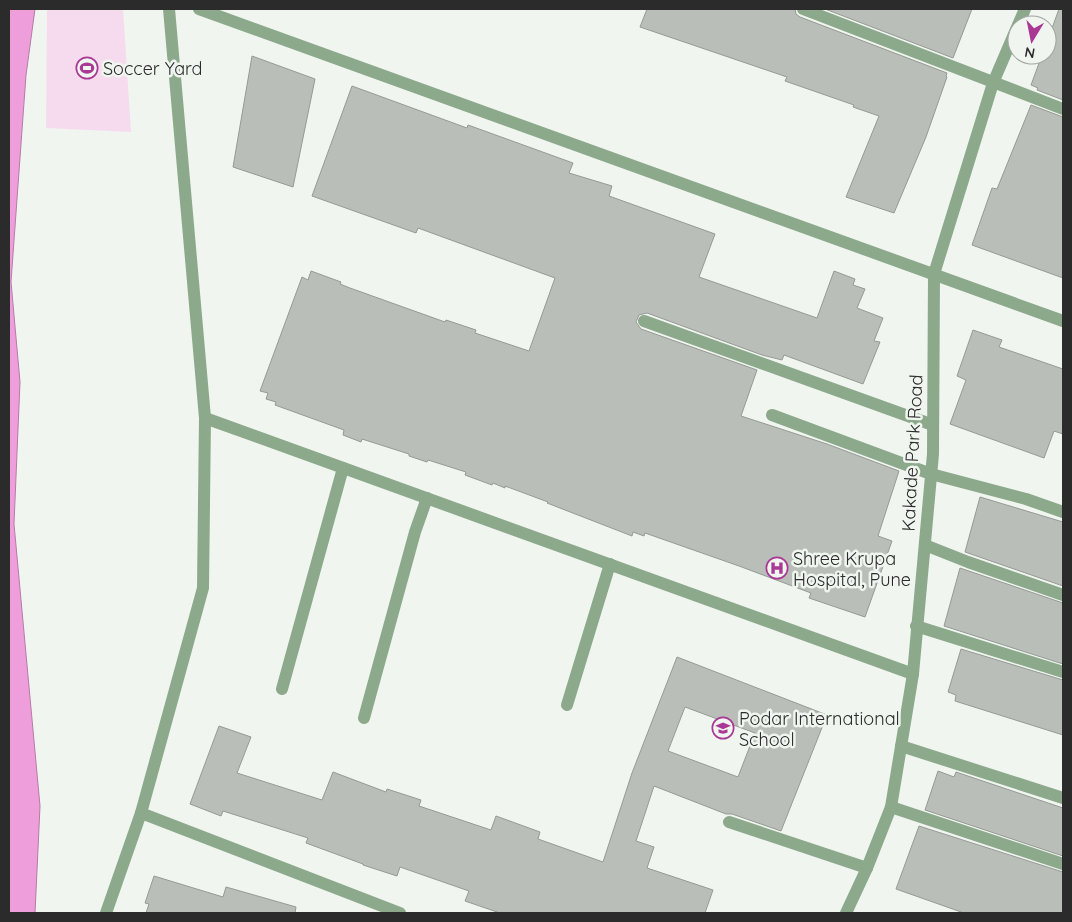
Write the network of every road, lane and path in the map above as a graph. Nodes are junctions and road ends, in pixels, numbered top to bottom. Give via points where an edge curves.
1 (169, 9) edge
2 (199, 9) edge
3 (802, 9) edge
4 (1007, 50) edge
5 (993, 83) junction
6 (1063, 109) edge
7 (934, 274) junction
8 (644, 321) dead end
9 (1063, 321) edge
10 (772, 415) dead end
11 (205, 418) junction
12 (934, 425) junction
13 (343, 468) junction
14 (932, 474) junction
15 (427, 498) junction
16 (1063, 512) edge
17 (925, 545) junction
18 (610, 564) junction
19 (1063, 595) edge
20 (916, 626) junction
21 (1063, 672) edge
22 (913, 674) junction
23 (282, 689) dead end
24 (567, 705) dead end
25 (364, 718) dead end
26 (901, 746) junction
27 (1063, 798) edge
28 (890, 807) junction
29 (141, 813) junction
30 (729, 822) dead end
31 (1063, 864) edge
32 (867, 868) junction
33 (849, 912) edge
34 (106, 913) edge
35 (400, 913) edge

1 - 11 street
2 - 7 street
3 - 5 street
4 - 5 street, Kakade Park Road
5 - 6 street
5 - 7 street, Kakade Park Road
7 - 9 street
7 - 12 street, Kakade Park Road
8 - 12 street
10 - 14 street
11 - 13 street
11 - 29 street via 203,588
12 - 14 street, Kakade Park Road
13 - 15 street
13 - 23 street
14 - 16 street
14 - 17 street, Kakade Park Road
15 - 18 street
15 - 25 street
17 - 19 street
17 - 20 street, Kakade Park Road
18 - 22 street
18 - 24 street
20 - 21 street
20 - 22 street, Kakade Park Road
22 - 26 street, Kakade Park Road
26 - 27 street
26 - 28 street, Kakade Park Road
28 - 31 street
28 - 32 street, Kakade Park Road
29 - 34 street
29 - 35 street
30 - 32 street
32 - 33 street, Kakade Park Road

